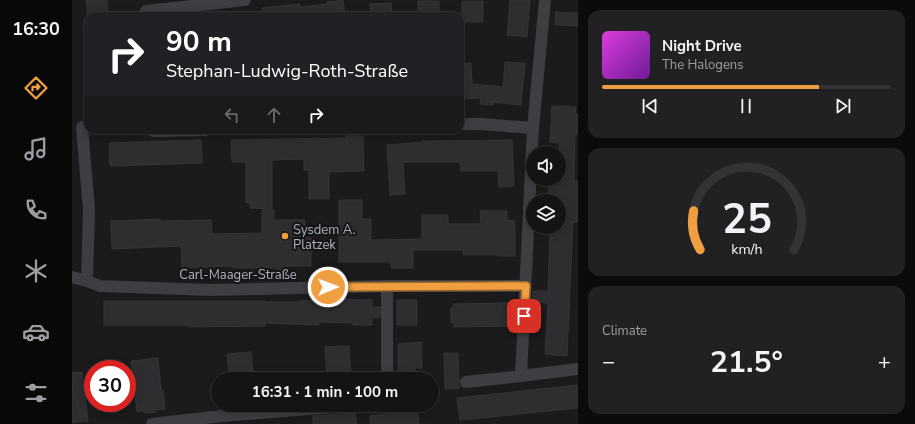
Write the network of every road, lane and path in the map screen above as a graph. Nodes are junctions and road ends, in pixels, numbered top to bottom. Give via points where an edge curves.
1 (245, 0) edge
2 (545, 0) edge
3 (145, 9) edge
4 (464, 124) edge
5 (81, 127) edge
6 (533, 128) junction
7 (72, 277) edge
8 (88, 281) junction
9 (387, 286) junction
10 (526, 286) junction
11 (578, 369) edge
12 (387, 372) edge
13 (521, 376) junction
14 (466, 382) dead end
15 (271, 412) edge
16 (152, 424) edge

1 - 3 street
2 - 6 street
4 - 6 street
5 - 8 street via 89,210
6 - 10 street
7 - 8 street, Carl-Maager-Straße
8 - 9 street, Carl-Maager-Straße via 100,286 210,290
9 - 10 street, Carl-Maager-Straße
9 - 12 street
10 - 13 street
11 - 13 street
13 - 14 street
15 - 16 street

